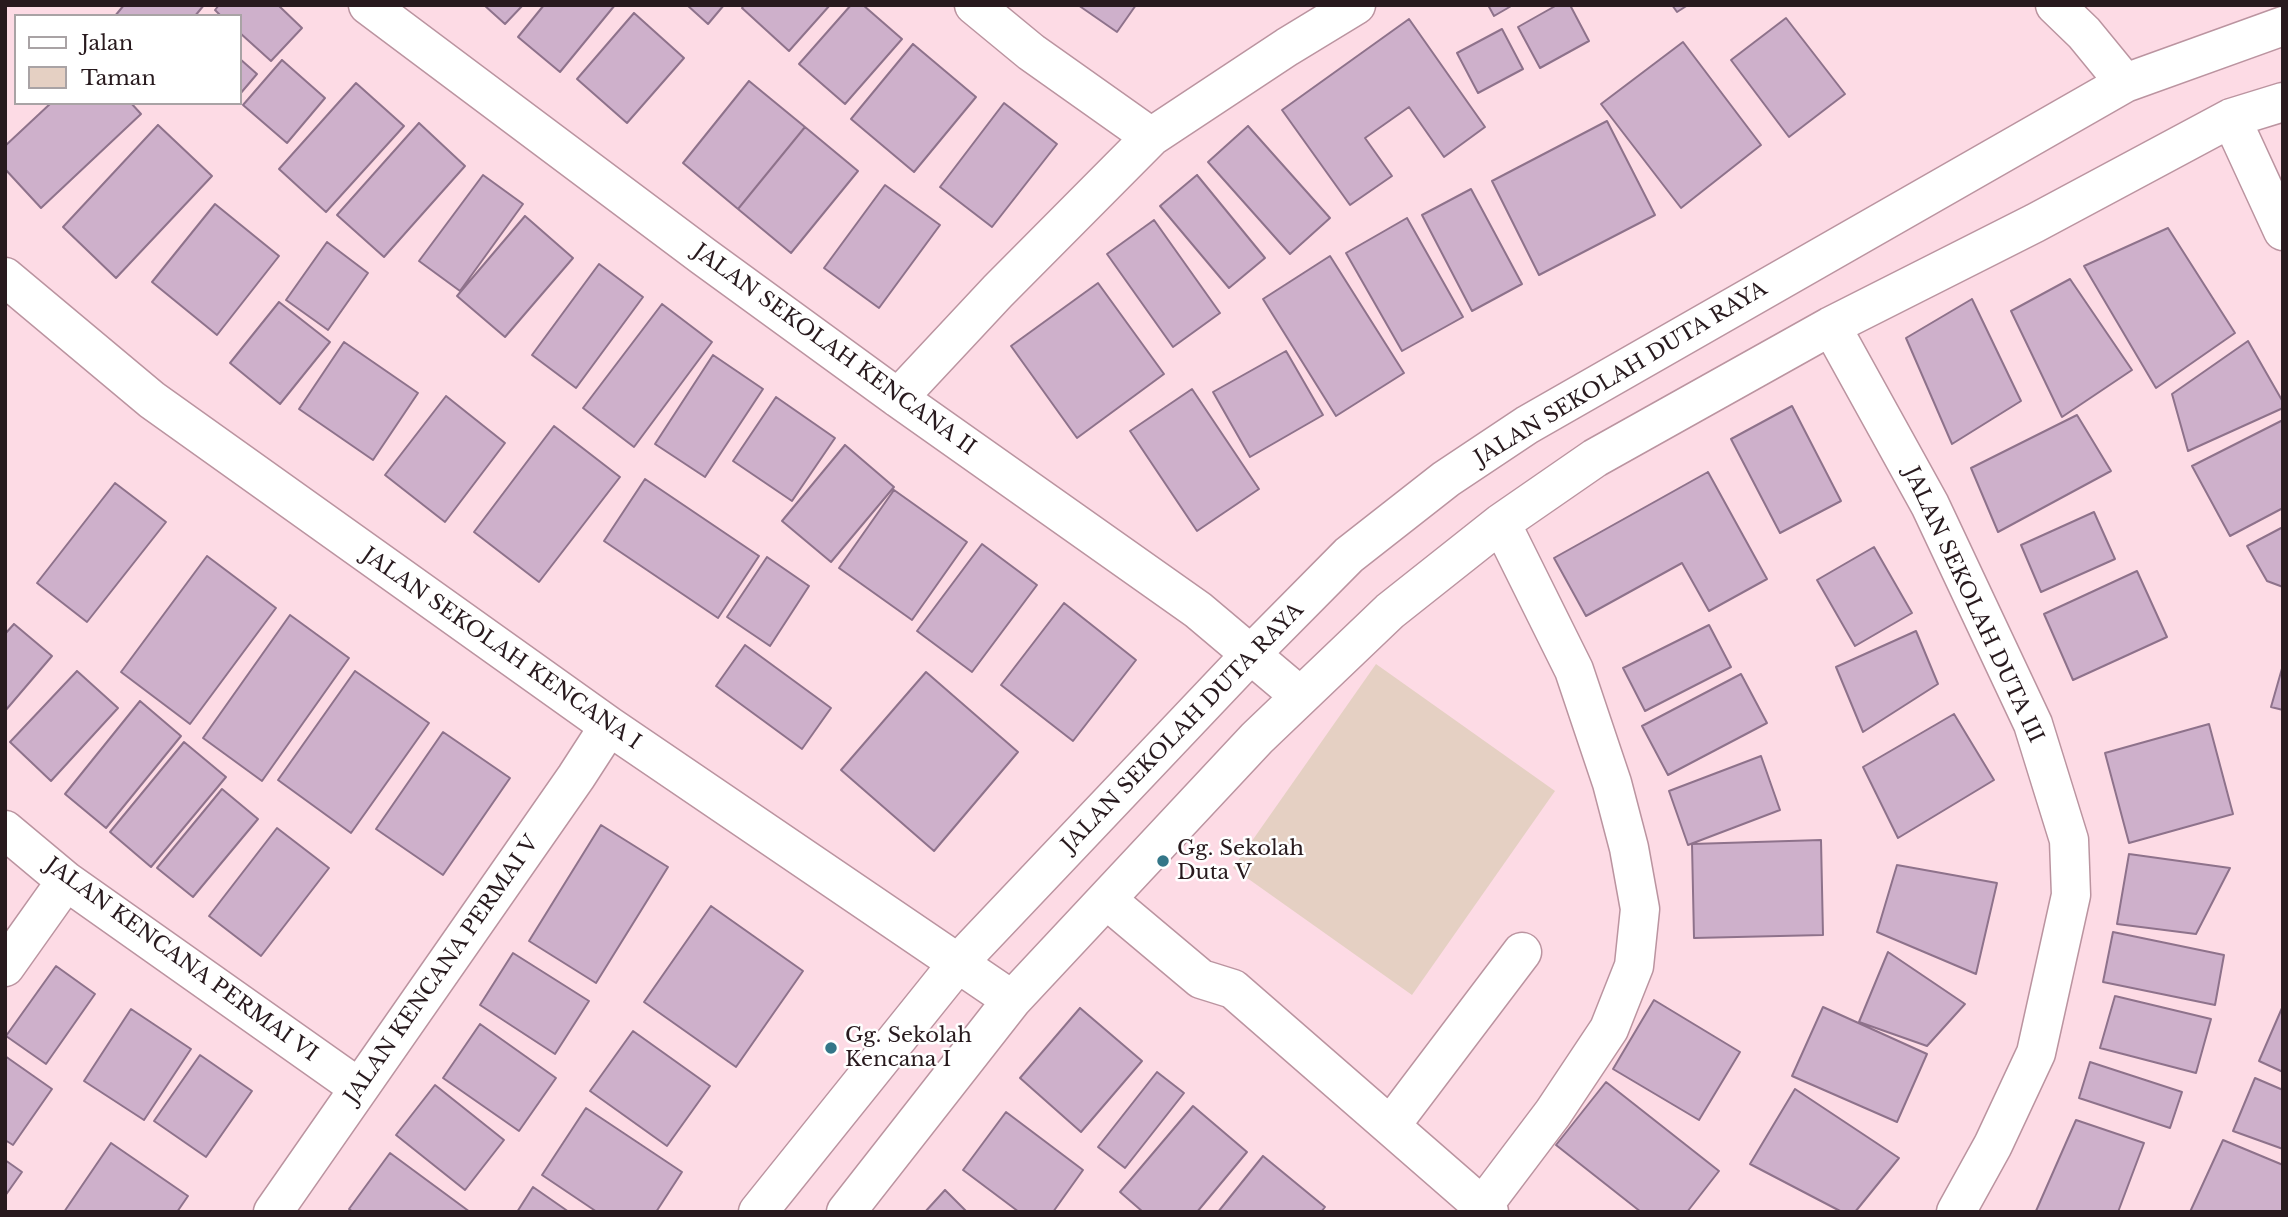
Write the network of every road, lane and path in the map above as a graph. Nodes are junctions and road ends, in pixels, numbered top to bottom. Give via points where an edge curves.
1 (368, 5) edge
2 (974, 5) edge
3 (1356, 5) edge
4 (2054, 5) edge
5 (2283, 26) edge
6 (2125, 83) junction
7 (2283, 102) edge
8 (2231, 118) junction
9 (1152, 137) junction
10 (2283, 230) edge
11 (5, 277) edge
12 (1831, 326) junction
13 (898, 398) junction
14 (1501, 523) junction
15 (1252, 653) junction
16 (1300, 695) junction
17 (609, 726) junction
18 (5, 830) edge
19 (66, 881) junction
20 (1116, 890) junction
21 (1522, 952) dead end
22 (958, 963) junction
23 (5, 967) edge
24 (1012, 1000) junction
25 (359, 1088) junction
26 (1391, 1125) junction
27 (1486, 1209) edge
28 (273, 1212) edge
29 (758, 1212) edge
30 (846, 1212) edge
31 (1956, 1212) edge

1 - 13 street, JALAN SEKOLAH KENCANA II
2 - 9 street via 1031,52
3 - 9 street
4 - 6 street
5 - 6 street, JALAN SEKOLAH DUTA RAYA
6 - 15 street, JALAN SEKOLAH DUTA RAYA via 1527,425 1446,479 1349,555
7 - 8 street
8 - 10 street
8 - 12 street
9 - 13 street
11 - 17 street, JALAN SEKOLAH KENCANA I via 152,400
12 - 14 street via 1595,458
12 - 31 street, JALAN SEKOLAH DUTA III via 1930,505 2033,724 2069,840 2071,895 2036,1053
13 - 15 street, JALAN SEKOLAH KENCANA II
14 - 16 street via 1391,611
14 - 27 street via 1574,670 1612,783 1640,909 1634,966 1609,1029
15 - 16 street, JALAN SEKOLAH KENCANA II
15 - 22 street, JALAN SEKOLAH DUTA RAYA
16 - 20 street
17 - 22 street, JALAN SEKOLAH KENCANA I
17 - 25 street, JALAN KENCANA PERMAI V
18 - 19 street, JALAN KENCANA PERMAI VI
19 - 23 street
19 - 25 street, JALAN KENCANA PERMAI VI
20 - 24 street
20 - 26 street via 1222,962 1233,989
21 - 26 street
22 - 24 street, JALAN SEKOLAH KENCANA I
22 - 29 street, JALAN SEKOLAH DUTA RAYA
24 - 30 street
25 - 28 street, JALAN KENCANA PERMAI V
26 - 27 street

